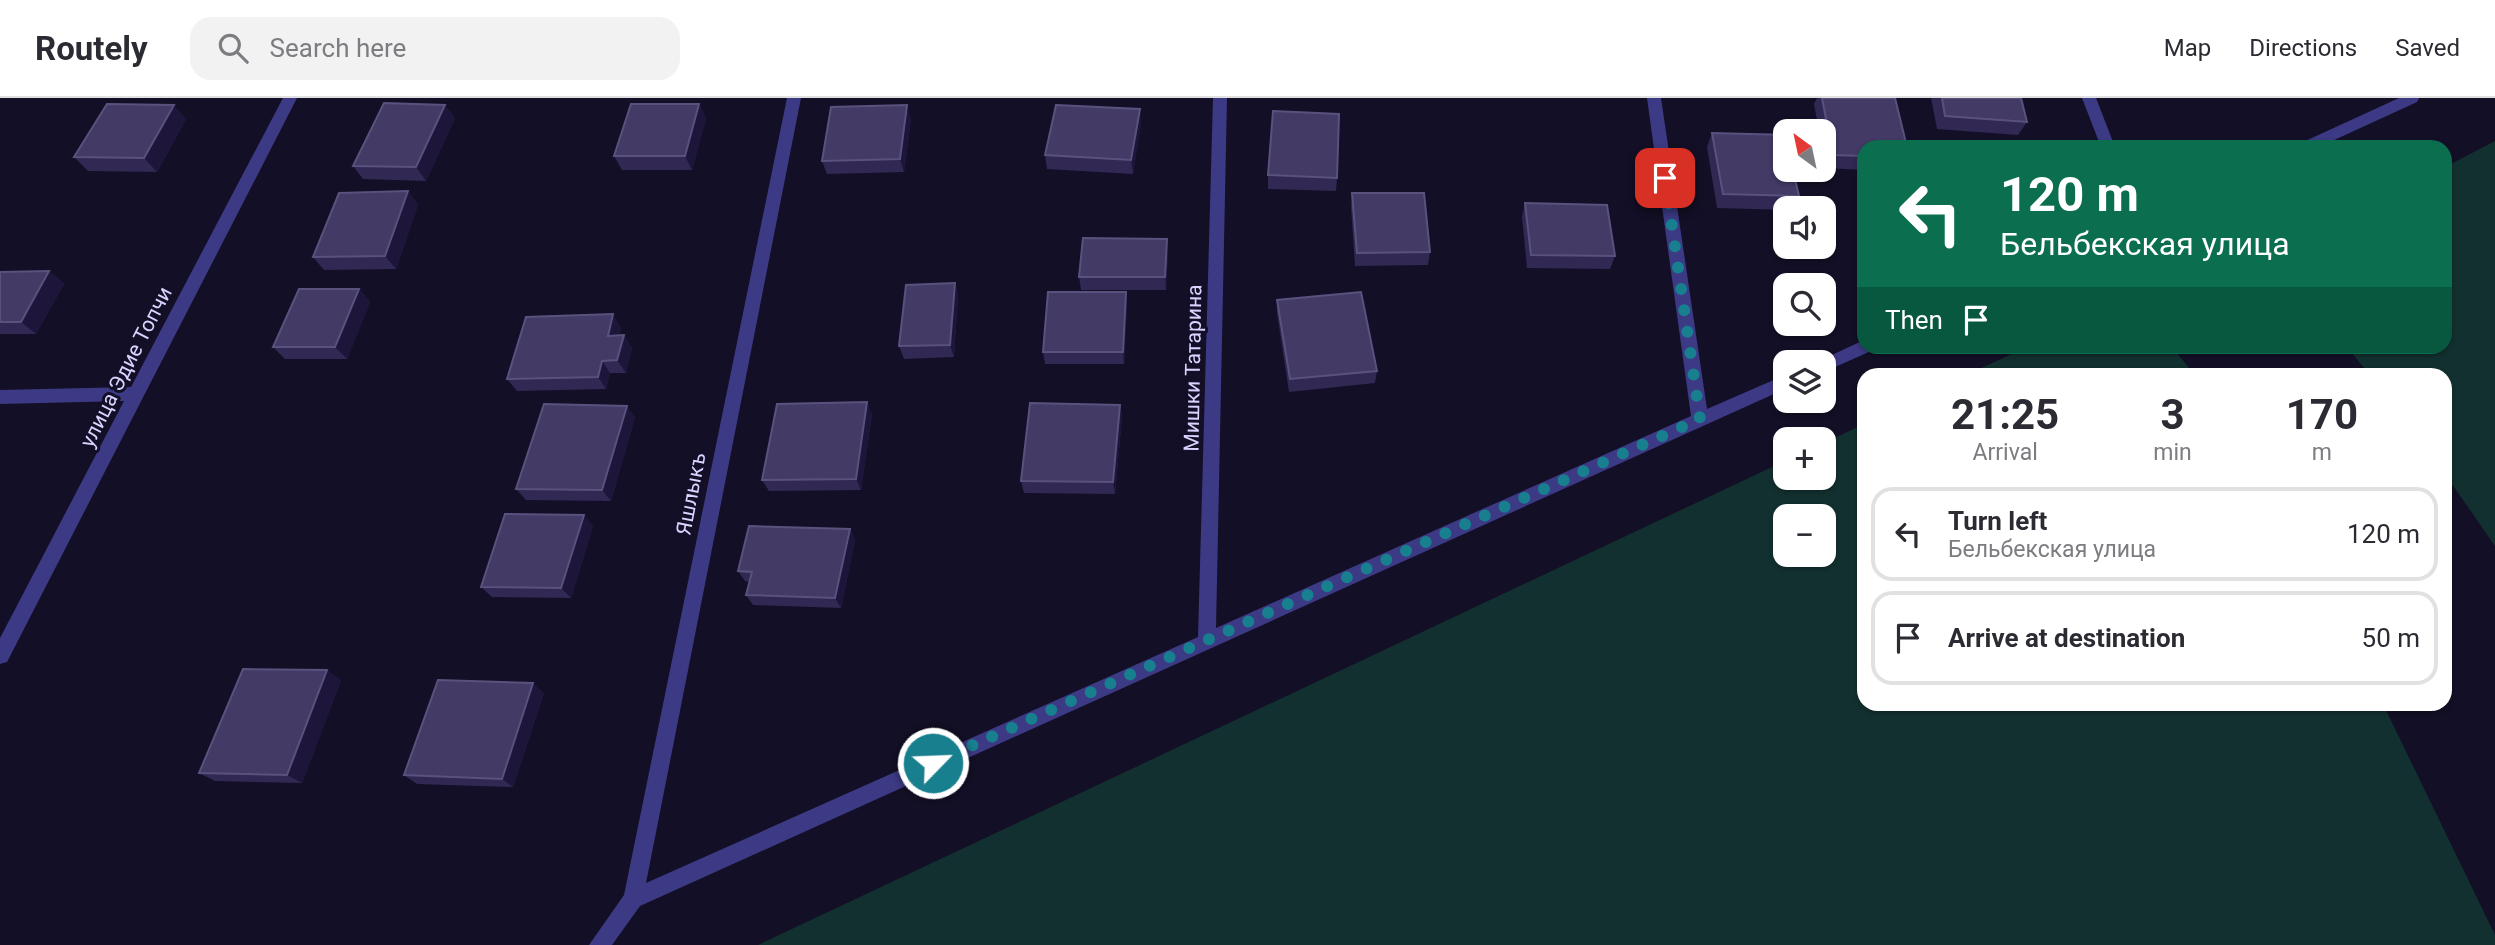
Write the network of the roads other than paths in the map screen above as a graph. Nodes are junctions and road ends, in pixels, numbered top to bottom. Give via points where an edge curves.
1 (290, 98) edge
2 (794, 98) edge
3 (1220, 98) edge
4 (1654, 98) edge
5 (2090, 98) edge
6 (2412, 98) edge
7 (2105, 140) edge
8 (2320, 140) edge
9 (1857, 350) edge
10 (1836, 359) edge
11 (1773, 387) edge
12 (135, 394) junction
13 (0, 397) edge
14 (1700, 419) junction
15 (1207, 639) junction
16 (0, 656) edge
17 (633, 899) junction
18 (599, 945) edge

1 - 12 street, улица Эдие Топчи
2 - 17 street, Яшлыкъ
3 - 15 street, Мишки Татарина
4 - 14 street
5 - 7 street
6 - 8 street
9 - 10 street
11 - 14 street
12 - 13 street
12 - 16 street, улица Эдие Топчи
14 - 15 street
15 - 17 street
17 - 18 street

